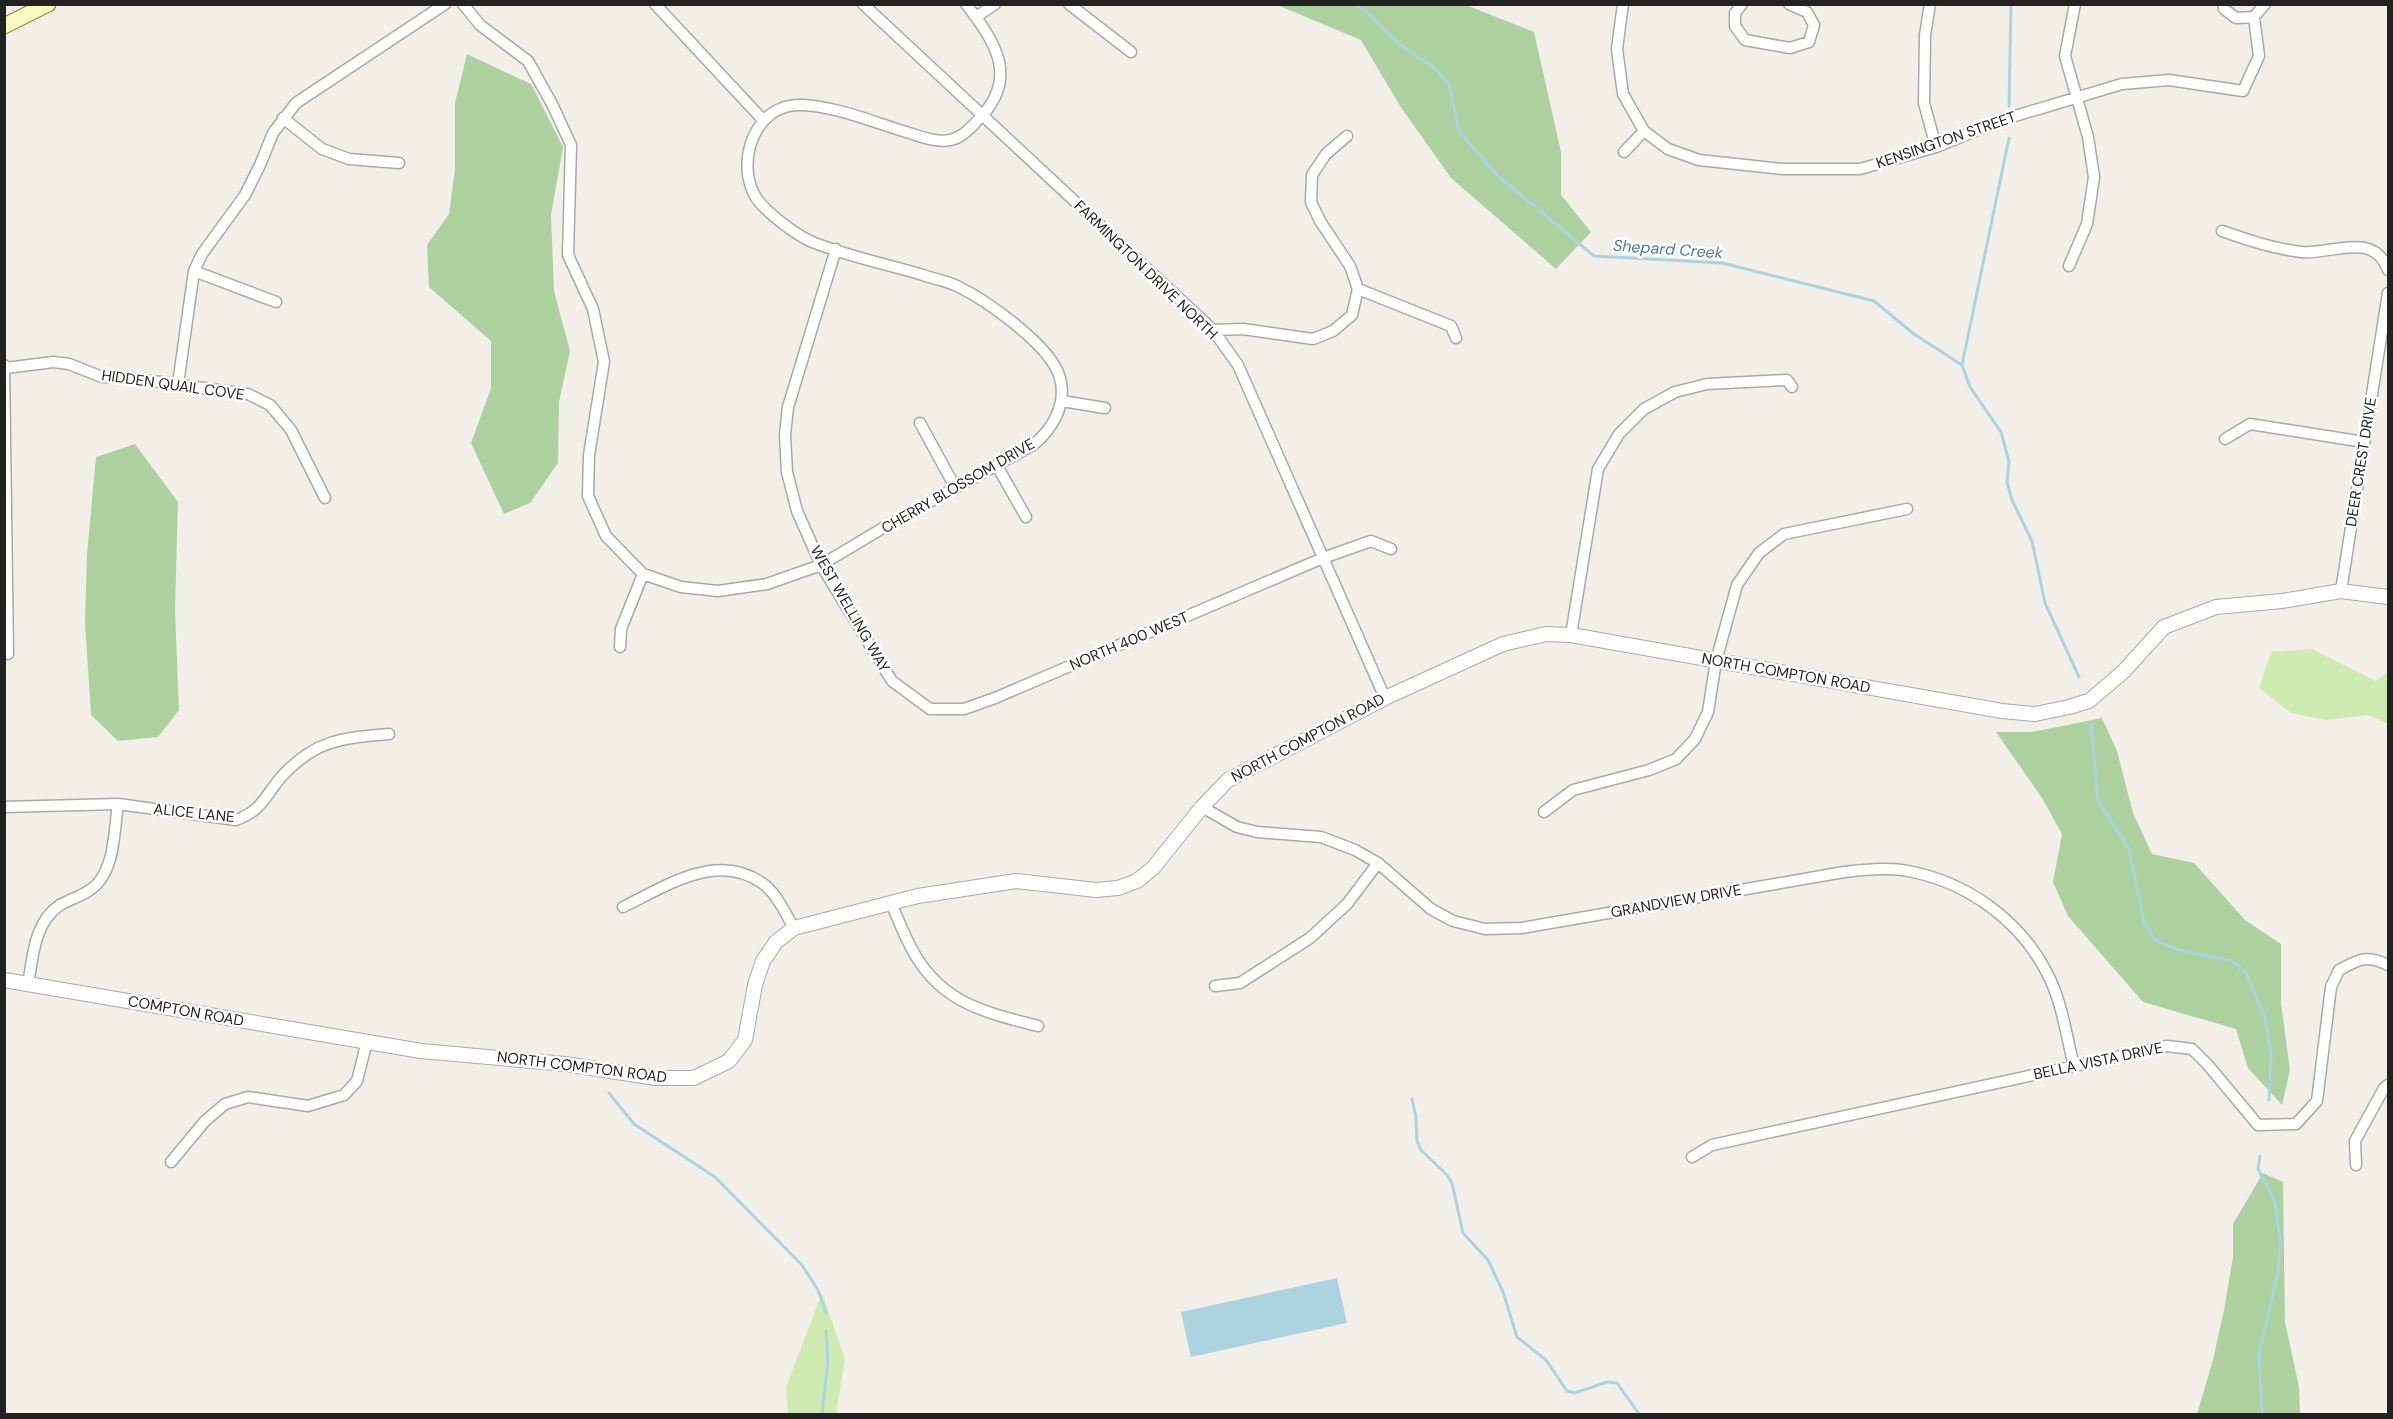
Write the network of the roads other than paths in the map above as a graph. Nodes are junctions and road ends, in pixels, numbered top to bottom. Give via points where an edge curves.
1 (48, 4) edge
2 (445, 4) edge
3 (463, 4) edge
4 (655, 4) edge
5 (863, 4) edge
6 (966, 4) edge
7 (995, 4) edge
8 (1070, 4) edge
9 (1623, 4) edge
10 (1742, 4) edge
11 (1789, 4) edge
12 (1930, 4) edge
13 (2075, 4) edge
14 (2223, 4) edge
15 (2265, 4) edge
16 (976, 17) junction
17 (2254, 17) junction
18 (4, 26) edge
19 (1131, 52) dead end
20 (2077, 97) junction
21 (982, 116) junction
22 (283, 118) junction
23 (763, 120) junction
24 (1644, 131) junction
25 (1347, 136) dead end
26 (1936, 147) junction
27 (1624, 152) dead end
28 (399, 163) dead end
29 (2222, 231) dead end
30 (836, 249) junction
31 (2069, 266) dead end
32 (2388, 270) edge
33 (194, 272) junction
34 (1358, 289) junction
35 (2388, 296) edge
36 (276, 302) dead end
37 (1213, 330) junction
38 (1456, 338) dead end
39 (5, 367) edge
40 (178, 384) junction
41 (1792, 387) dead end
42 (1062, 401) junction
43 (1105, 408) dead end
44 (920, 423) dead end
45 (2225, 439) dead end
46 (2364, 442) junction
47 (997, 466) junction
48 (956, 487) junction
49 (325, 498) dead end
50 (1908, 509) dead end
51 (1026, 517) dead end
52 (1391, 549) dead end
53 (1323, 558) junction
54 (821, 565) junction
55 (643, 574) junction
56 (2340, 591) junction
57 (2388, 597) edge
58 (1571, 635) junction
59 (620, 647) dead end
60 (8, 654) dead end
61 (1716, 661) junction
62 (1385, 698) junction
63 (930, 709) joint
64 (389, 734) dead end
65 (118, 804) junction
66 (4, 807) edge
67 (1202, 807) junction
68 (1544, 812) dead end
69 (1378, 863) junction
70 (891, 903) junction
71 (623, 907) dead end
72 (794, 928) junction
73 (2388, 965) edge
74 (4, 980) edge
75 (28, 984) junction
76 (1215, 986) dead end
77 (1038, 1026) dead end
78 (367, 1041) junction
79 (2074, 1066) junction
80 (2388, 1085) edge
81 (1692, 1157) dead end
82 (171, 1162) dead end
83 (2356, 1165) dead end

1 - 18 main road
2 - 22 street via 296,104
3 - 55 street via 480,25 528,62 571,145 568,255 593,309 604,362 588,496 606,536
4 - 23 street
5 - 21 street, FARMINGTON DRIVE NORTH
6 - 16 street
7 - 16 street
8 - 19 street
9 - 24 street, KENSINGTON STREET via 1617,49 1623,94
10 - 11 street via 1735,13 1735,26 1745,40 1790,48 1809,42 1814,25 1807,12
12 - 26 street via 1924,35 1924,103
13 - 20 street via 2065,56
14 - 17 street via 2236,18
15 - 17 street
16 - 21 street via 996,48 1000,70 999,92
17 - 20 street, KENSINGTON STREET via 2259,56 2243,90 2169,80 2122,84
20 - 26 street, KENSINGTON STREET via 2005,118
20 - 31 street via 2094,177 2087,224
21 - 23 street via 963,135 950,140 929,139 819,106 798,105
21 - 37 street, FARMINGTON DRIVE NORTH
22 - 28 street via 331,153 349,159
22 - 33 street via 245,195 202,254
23 - 30 street via 750,143 747,175 757,199 777,219 809,240
24 - 26 street, KENSINGTON STREET via 1668,149 1699,160 1783,169 1860,169
24 - 27 street
25 - 34 street via 1326,154 1312,175 1311,202 1350,266
29 - 32 street via 2272,248 2305,253 2354,246 2372,250 2386,262
30 - 42 street via 955,285 983,301 1011,321 1050,359 1060,377
30 - 54 street, WEST WELLING WAY via 788,406 785,435 787,472 797,511
33 - 36 street
33 - 40 street
34 - 37 street via 1352,315 1333,331 1313,339 1243,329
34 - 38 street via 1451,326
35 - 46 street, DEER CREST DRIVE
37 - 53 street, FARMINGTON DRIVE NORTH via 1238,365
39 - 40 street, HIDDEN QUAIL COVE via 52,362 102,377
39 - 60 street
40 - 49 street, HIDDEN QUAIL COVE via 248,394 270,405 291,430
41 - 58 street via 1787,380 1758,380 1707,384 1675,392 1644,409 1619,434 1598,469
42 - 43 street
42 - 47 street, CHERRY BLOSSOM DRIVE via 1042,437
44 - 48 street
45 - 46 street via 2250,424
46 - 56 street, DEER CREST DRIVE
47 - 48 street, CHERRY BLOSSOM DRIVE
47 - 51 street
48 - 54 street, CHERRY BLOSSOM DRIVE
50 - 61 street via 1784,534 1759,553 1737,585
52 - 53 street, NORTH 400 WEST via 1371,541
53 - 62 street, FARMINGTON DRIVE NORTH
53 - 63 street, NORTH 400 WEST via 995,699 964,709
54 - 55 street, CHERRY BLOSSOM DRIVE via 767,584 718,591 681,587
54 - 63 street, WEST WELLING WAY via 892,681
55 - 59 street via 621,629
56 - 57 street, NORTH COMPTON ROAD
56 - 61 street, NORTH COMPTON ROAD via 2216,607 2164,627 2123,672 2089,701 2035,714
58 - 61 street, NORTH COMPTON ROAD
58 - 62 street, NORTH COMPTON ROAD via 1546,634 1503,644
61 - 68 street via 1708,712 1695,739 1676,759 1573,790
62 - 67 street, NORTH COMPTON ROAD via 1228,780
64 - 65 street, ALICE LANE via 342,738 305,755 252,814 236,820
65 - 66 street, ALICE LANE
65 - 75 street via 106,871 97,885 60,905 46,918 36,938
67 - 69 street, GRANDVIEW DRIVE via 1237,827 1321,837
67 - 70 street, NORTH COMPTON ROAD via 1153,868 1137,881 1118,888 1096,890 1016,881
69 - 76 street via 1347,904 1310,938 1240,983
69 - 79 street, GRANDVIEW DRIVE via 1431,909 1453,921 1485,929 1522,928 1844,872 1907,870 1937,878 1993,908 2033,950 2060,1007
70 - 72 street, NORTH COMPTON ROAD
70 - 77 street via 916,958 936,983 960,1002
71 - 72 street via 690,874 720,869 763,883
72 - 78 street, NORTH COMPTON ROAD via 776,942 763,961 745,1040 729,1060 694,1078 656,1078 565,1064 421,1051
73 - 79 street, BELLA VISTA DRIVE via 2361,958 2338,970 2331,987 2317,1101 2296,1124 2258,1125 2192,1049 2167,1046
74 - 75 street, COMPTON ROAD
75 - 78 street, COMPTON ROAD
78 - 82 street via 357,1081 344,1095 308,1106 248,1097 225,1104
79 - 81 street, BELLA VISTA DRIVE via 1712,1145
80 - 83 street via 2355,1141

